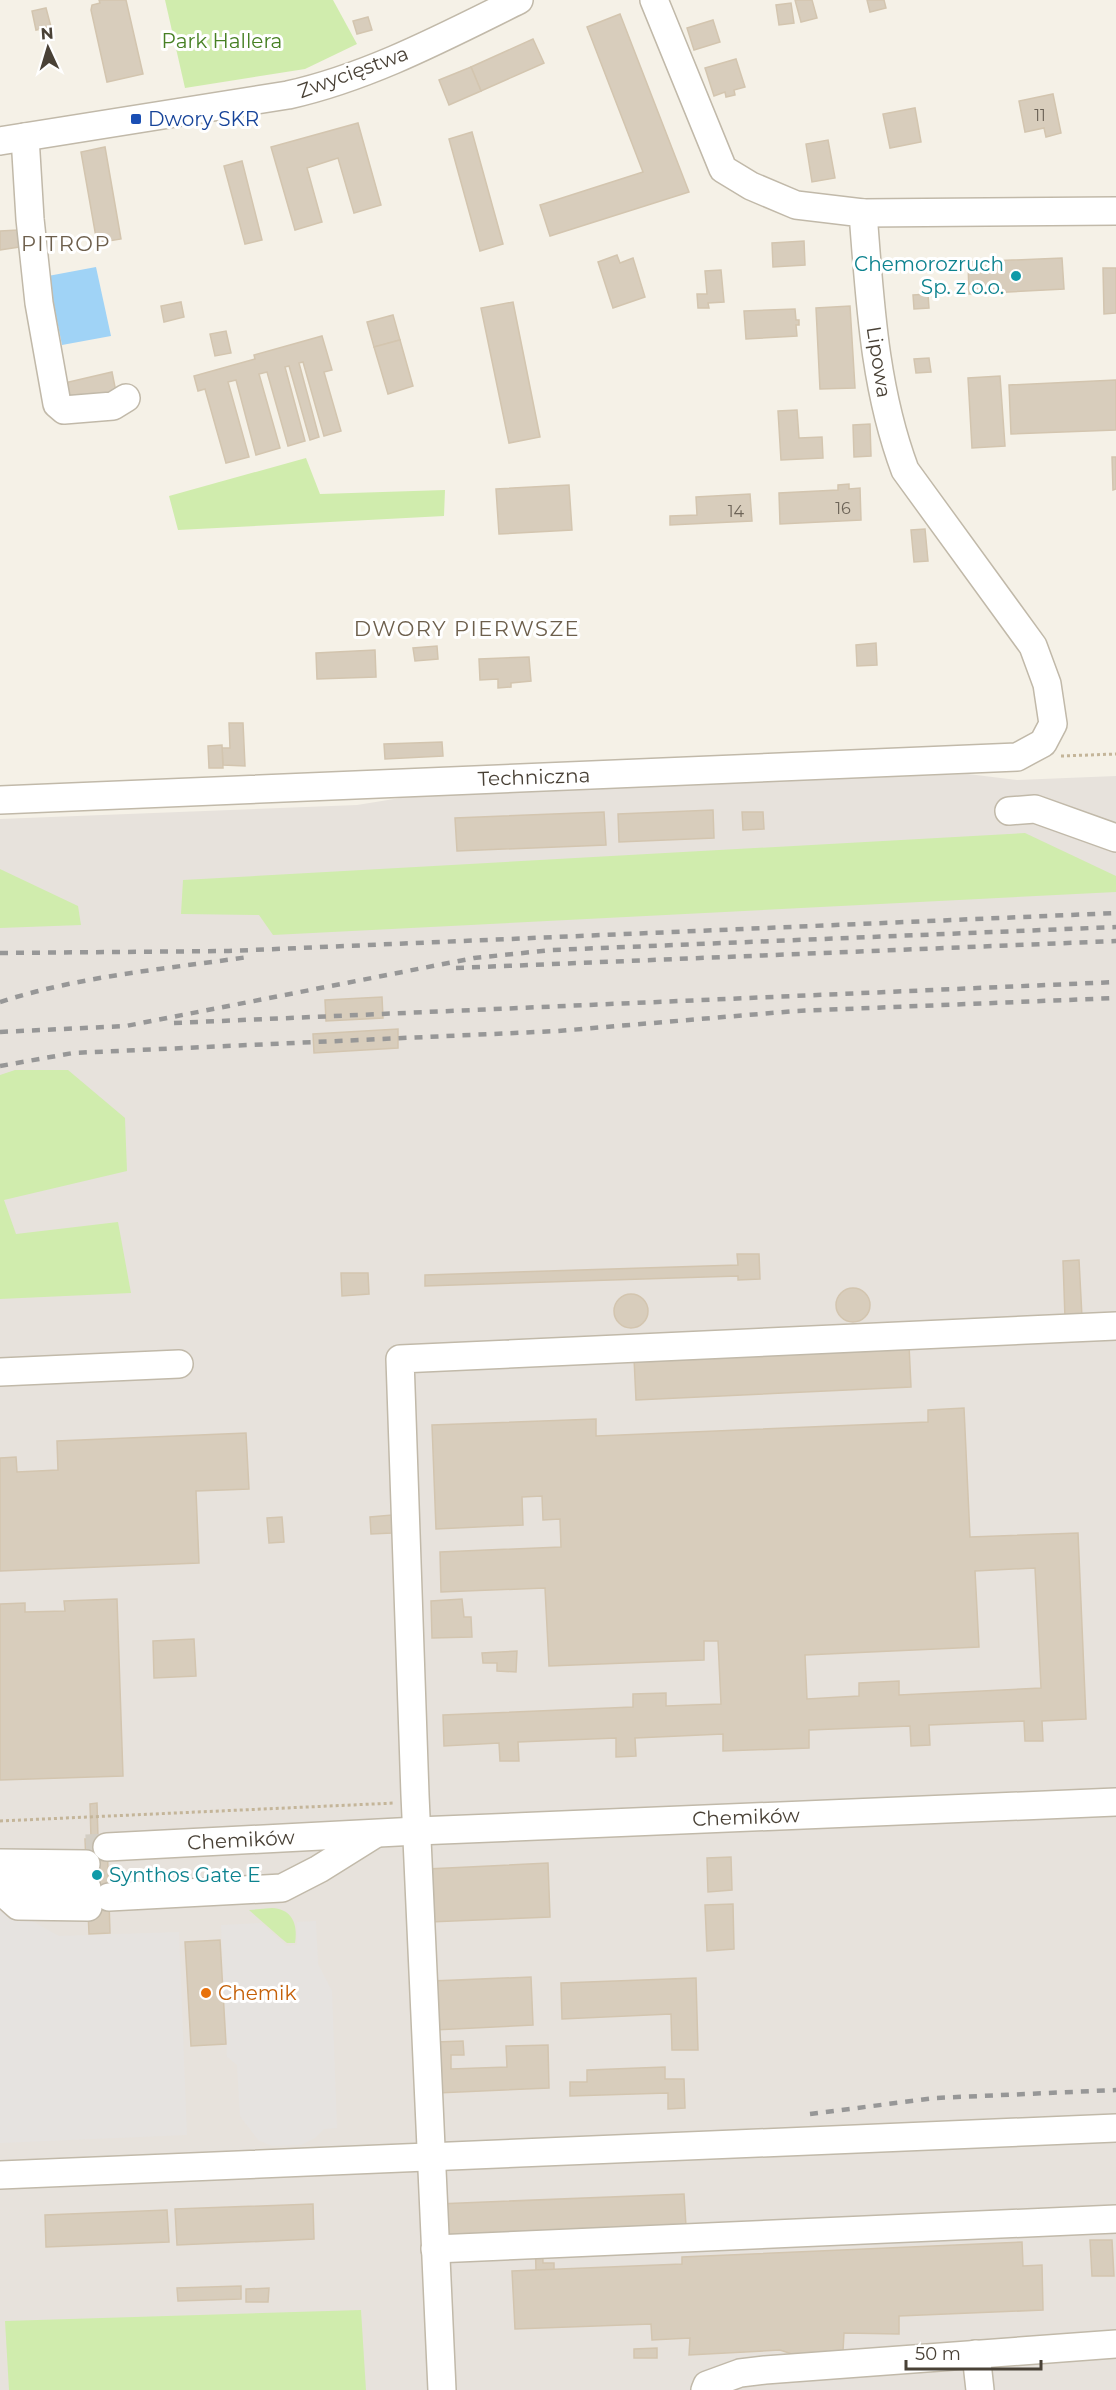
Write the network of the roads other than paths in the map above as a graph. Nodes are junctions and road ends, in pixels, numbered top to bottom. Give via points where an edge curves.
1 (519, 0) edge
2 (654, 0) edge
3 (13, 139) edge
4 (1116, 211) edge
5 (863, 213) junction
6 (126, 398) dead end
7 (1053, 724) joint
8 (0, 800) edge
9 (1009, 812) dead end
10 (1116, 838) edge
11 (1116, 1326) edge
12 (178, 1364) dead end
13 (0, 1372) edge
14 (1116, 1802) edge
15 (417, 1831) junction
16 (376, 1834) junction
17 (0, 1851) edge
18 (0, 1863) edge
19 (319, 1869) junction
20 (0, 1879) edge
21 (98, 1880) junction
22 (0, 1890) edge
23 (1116, 2128) edge
24 (431, 2157) junction
25 (0, 2175) edge
26 (1116, 2219) edge
27 (435, 2250) junction
28 (1116, 2344) edge
29 (976, 2354) junction
30 (442, 2390) edge
31 (705, 2390) edge
32 (980, 2390) edge

1 - 3 street, Zwycięstwa via 436,41 321,88
2 - 5 street via 723,169 796,205
3 - 6 street via 57,404 64,410 113,406
4 - 5 street
5 - 7 street, Lipowa via 874,350 893,438 905,470 1033,646 1047,684
7 - 8 street, Techniczna via 1043,743 1017,757
9 - 10 street via 1035,809
11 - 15 street via 399,1359
12 - 13 street
14 - 15 street, Chemików
15 - 16 street, Chemików
15 - 24 street
16 - 19 street, Chemików
16 - 21 street, Chemików via 337,1836
17 - 21 street, Chemików
18 - 21 street
19 - 21 street via 213,1874 199,1882
19 - 21 street, Chemików via 282,1888 218,1892
20 - 21 street via 67,1888
21 - 22 street via 18,1906
23 - 24 street
24 - 25 street
24 - 27 street
26 - 27 street
27 - 30 street
28 - 29 street
29 - 31 street via 740,2373 707,2385
29 - 32 street

